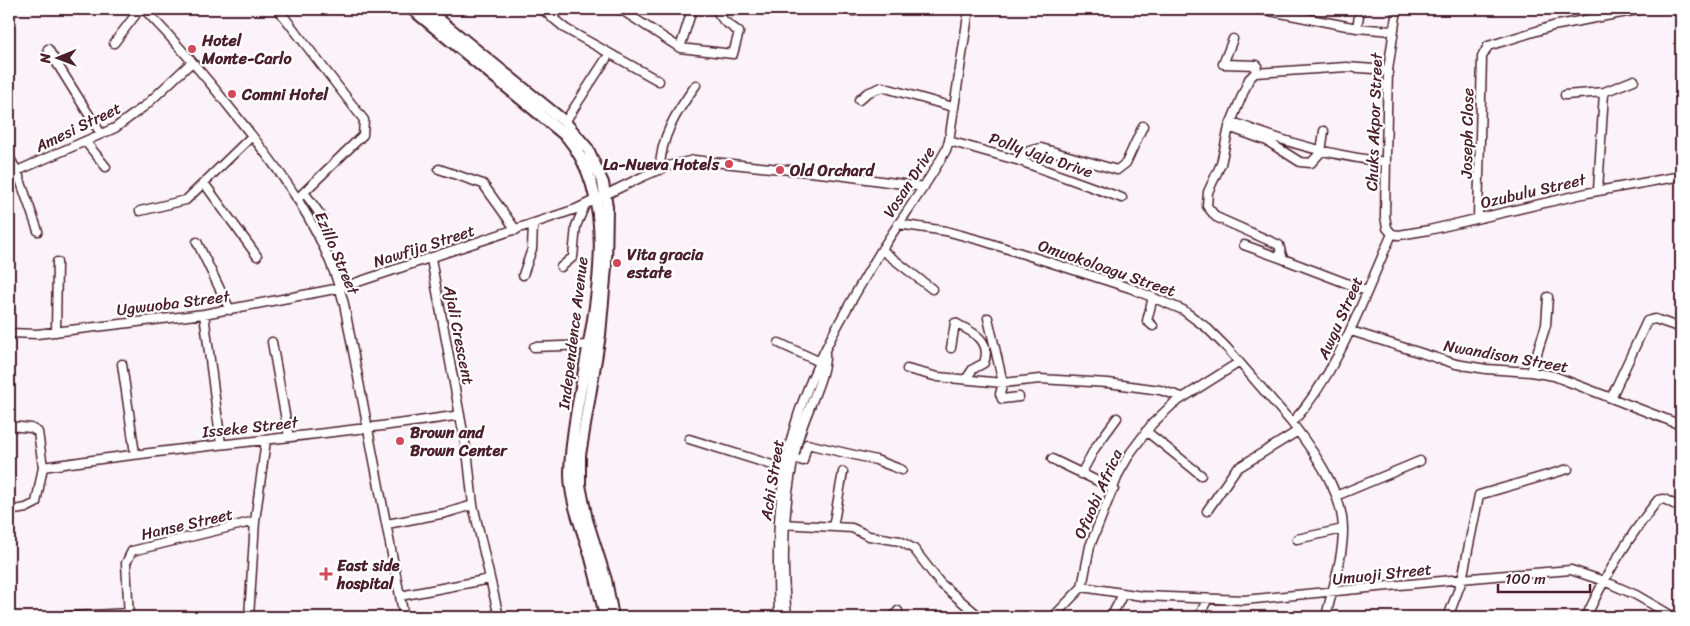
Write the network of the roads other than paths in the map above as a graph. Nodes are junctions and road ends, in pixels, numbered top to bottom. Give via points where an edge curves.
1 (140, 9) edge
2 (144, 9) edge
3 (278, 9) edge
4 (412, 9) edge
5 (426, 9) edge
6 (542, 9) edge
7 (559, 9) edge
8 (620, 9) edge
9 (690, 9) edge
10 (715, 9) edge
11 (969, 9) edge
12 (1258, 9) edge
13 (1360, 9) edge
14 (1397, 9) edge
15 (1643, 9) edge
16 (552, 18) junction
17 (1357, 28) junction
18 (1392, 31) junction
19 (1233, 39) dead end
20 (114, 43) dead end
21 (680, 48) junction
22 (48, 49) dead end
23 (606, 59) dead end
24 (192, 62) junction
25 (1388, 70) junction
26 (1254, 74) junction
27 (655, 80) dead end
28 (1634, 80) dead end
29 (696, 85) dead end
30 (1604, 92) junction
31 (1565, 95) dead end
32 (859, 100) dead end
33 (953, 107) junction
34 (565, 122) junction
35 (1231, 125) junction
36 (1143, 126) dead end
37 (1324, 131) dead end
38 (101, 134) junction
39 (252, 136) junction
40 (949, 141) junction
41 (85, 142) junction
42 (1321, 152) junction
43 (9, 157) edge
44 (1020, 161) junction
45 (1386, 162) junction
46 (106, 167) dead end
47 (440, 169) dead end
48 (660, 170) junction
49 (17, 171) junction
50 (1681, 176) edge
51 (204, 183) junction
52 (924, 187) junction
53 (1598, 190) junction
54 (304, 192) junction
55 (601, 198) junction
56 (1122, 198) dead end
57 (297, 199) junction
58 (585, 205) junction
59 (140, 211) dead end
60 (322, 217) dead end
61 (1478, 218) junction
62 (533, 224) junction
63 (898, 224) junction
64 (38, 230) dead end
65 (516, 230) junction
66 (1392, 234) junction
67 (198, 242) dead end
68 (1244, 245) dead end
69 (882, 250) junction
70 (257, 256) dead end
71 (431, 259) junction
72 (1283, 259) junction
73 (57, 262) dead end
74 (561, 267) dead end
75 (523, 275) dead end
76 (340, 288) junction
77 (932, 289) dead end
78 (1367, 291) junction
79 (1153, 297) junction
80 (1548, 297) dead end
81 (230, 310) junction
82 (204, 314) junction
83 (988, 318) dead end
84 (1154, 326) dead end
85 (1681, 328) edge
86 (1352, 331) junction
87 (56, 332) junction
88 (9, 333) edge
89 (596, 334) junction
90 (272, 342) dead end
91 (779, 343) dead end
92 (589, 345) junction
93 (534, 346) dead end
94 (951, 348) dead end
95 (825, 354) junction
96 (820, 362) junction
97 (1238, 362) junction
98 (122, 364) dead end
99 (906, 368) dead end
100 (1531, 372) junction
101 (966, 378) junction
102 (1002, 383) junction
103 (1019, 397) dead end
104 (1182, 397) junction
105 (1611, 398) junction
106 (460, 415) junction
107 (1117, 418) dead end
108 (1292, 423) junction
109 (1681, 425) edge
110 (9, 426) edge
111 (368, 430) junction
112 (1146, 431) junction
113 (1298, 431) junction
114 (289, 436) junction
115 (689, 439) dead end
116 (266, 440) junction
117 (578, 442) junction
118 (221, 444) junction
119 (135, 454) junction
120 (794, 458) junction
121 (1052, 459) dead end
122 (1420, 460) dead end
123 (42, 467) junction
124 (785, 469) junction
125 (1568, 469) dead end
126 (902, 470) dead end
127 (843, 472) dead end
128 (1081, 474) junction
129 (1201, 475) dead end
130 (1114, 488) junction
131 (1336, 496) junction
132 (473, 505) junction
133 (1681, 508) edge
134 (9, 511) edge
135 (1207, 511) dead end
136 (256, 521) junction
137 (386, 524) junction
138 (782, 524) junction
139 (833, 527) junction
140 (1343, 529) junction
141 (1298, 539) dead end
142 (490, 579) junction
143 (1462, 580) junction
144 (1604, 581) junction
145 (1082, 587) junction
146 (1332, 593) junction
147 (1123, 594) junction
148 (400, 596) junction
149 (1207, 600) junction
150 (129, 615) edge
151 (55, 617) edge
152 (249, 617) edge
153 (404, 617) edge
154 (499, 617) edge
155 (606, 617) edge
156 (779, 617) edge
157 (787, 617) edge
158 (980, 617) edge
159 (1054, 617) edge
160 (1111, 617) edge
161 (1199, 617) edge
162 (1326, 617) edge
163 (1448, 617) edge
164 (1586, 617) edge
165 (1674, 617) edge

1 - 20 street
2 - 24 street, Ezillo Street
3 - 54 street via 364,120 363,135
4 - 55 main road, Independence Avenue via 567,137 588,169
5 - 34 main road, Independence Avenue
6 - 16 street
7 - 16 street
8 - 21 street
9 - 21 street
10 - 21 street via 724,21 740,32 733,54
11 - 33 street, Vosan Drive
12 - 17 street
13 - 17 street
14 - 18 street, Chuks Akpor Street
15 - 61 street, Joseph Close via 1553,26 1491,44 1485,50 1482,57
16 - 27 street
17 - 18 street
18 - 25 street, Chuks Akpor Street
19 - 26 street via 1223,64 1256,65
22 - 38 street
23 - 34 street
24 - 38 street, Amesi Street via 132,117
24 - 39 street, Ezillo Street
25 - 26 street via 1346,67
25 - 45 street, Chuks Akpor Street
26 - 35 street
28 - 30 street
29 - 48 street via 671,122 660,153
30 - 31 street
30 - 53 street
32 - 33 street via 882,87
33 - 40 street, Vosan Drive
34 - 55 main road, Independence Avenue via 588,149 599,172
35 - 42 street
35 - 42 street via 1300,162 1313,162
35 - 72 street via 1221,164 1208,192 1207,206 1222,221 1279,245
36 - 44 street via 1126,163 1117,170 1040,148 1029,151
37 - 42 street
38 - 41 street, Amesi Street
39 - 51 street
39 - 57 street, Ezillo Street
40 - 44 street, Polly Jaja Drive
40 - 52 street, Vosan Drive
41 - 46 street
41 - 49 street, Amesi Street
42 - 45 street
43 - 49 street
44 - 56 street, Polly Jaja Drive
45 - 66 street, Chuks Akpor Street via 1385,216
47 - 65 street via 482,183
48 - 52 street, Nawfija Street via 698,159
48 - 55 street, Nawfija Street
49 - 64 street
50 - 53 street, Ozubulu Street
51 - 59 street via 186,200
51 - 70 street
52 - 63 street, Vosan Drive
53 - 61 street, Ozubulu Street
54 - 57 street
54 - 60 street
55 - 58 street, Nawfija Street
55 - 89 main road, Independence Avenue via 606,267
57 - 76 street, Ezillo Street via 318,235
58 - 62 street, Nawfija Street
58 - 74 street via 576,226 573,257
61 - 66 street, Ozubulu Street via 1429,230
62 - 65 street, Nawfija Street
62 - 75 street via 532,249
63 - 69 street, Vosan Drive
63 - 79 street, Omuokoloagu Street via 946,231 983,241
65 - 71 street, Nawfija Street
66 - 78 street, Awgu Street
67 - 81 street
68 - 72 street
69 - 77 street
69 - 95 street, Vosan Drive
71 - 76 street, Nawfija Street
71 - 106 street, Ajali Crescent
72 - 78 street
73 - 87 street
76 - 81 street, Ugwuoba Street
76 - 111 street, Ezillo Street
78 - 86 street, Awgu Street
79 - 84 street via 1147,321
79 - 97 street, Omuokoloagu Street via 1194,317
80 - 100 street via 1546,325
81 - 82 street, Ugwuoba Street
82 - 87 street, Ugwuoba Street
82 - 118 street
83 - 102 street
85 - 105 street via 1655,319 1648,321
86 - 100 street, Nwandison Street via 1456,364
86 - 108 street, Awgu Street via 1322,384
87 - 88 street, Ugwuoba Street
89 - 92 main road, Independence Avenue
89 - 117 main road, Independence Avenue
90 - 114 street
91 - 96 street
92 - 93 street
92 - 117 main road, Independence Avenue
94 - 101 street via 954,323 974,332 985,343 987,355 984,363 972,369
95 - 96 street, Achi Street
95 - 120 street, Achi Street via 826,364 802,423
96 - 124 street, Achi Street via 796,421
97 - 104 street, Ofuobi Africa
97 - 108 street, Omuokoloagu Street
98 - 119 street
99 - 101 street via 938,377
100 - 105 street, Nwandison Street via 1554,376
101 - 102 street
102 - 103 street via 1002,398
102 - 104 street via 1040,378 1108,382
104 - 112 street, Ofuobi Africa
105 - 109 street, Nwandison Street
106 - 111 street, Isseke Street
106 - 132 street, Ajali Crescent
107 - 128 street
108 - 113 street
110 - 123 street via 38,432
111 - 114 street, Isseke Street
111 - 137 street, Ezillo Street
112 - 129 street
112 - 130 street, Ofuobi Africa via 1126,459
113 - 131 street
113 - 135 street via 1236,469
114 - 116 street, Isseke Street
115 - 124 street
116 - 118 street, Isseke Street
116 - 136 street
117 - 155 main road, Independence Avenue via 575,474 583,521 602,580
118 - 119 street, Isseke Street
119 - 123 street, Isseke Street
120 - 126 street via 803,461 807,444 876,460
120 - 138 street, Achi Street
121 - 128 street
122 - 131 street
123 - 134 street via 36,503
124 - 138 street, Achi Street
125 - 143 street via 1479,495
127 - 139 street
128 - 130 street
130 - 145 street, Ofuobi Africa via 1086,556
131 - 140 street
132 - 137 street
132 - 142 street, Ajali Crescent
133 - 144 street via 1664,499 1658,500
136 - 150 street, Hanse Street via 132,551 126,563
136 - 152 street
137 - 148 street, Ezillo Street
138 - 139 street
138 - 156 street, Achi Street via 777,578
138 - 157 street, Achi Street
139 - 158 street via 852,528 864,535 900,541 910,546 947,589
140 - 141 street
140 - 146 street
142 - 148 street
142 - 154 street, Ajali Crescent
143 - 144 street, Umuoji Street via 1571,570
143 - 146 street, Umuoji Street
143 - 163 street
144 - 164 street
144 - 165 street, Umuoji Street
145 - 147 street, Umuoji Street
145 - 159 street
146 - 149 street, Umuoji Street
146 - 162 street
147 - 149 street, Umuoji Street
147 - 160 street
148 - 153 street, Ezillo Street
149 - 161 street
150 - 151 street

